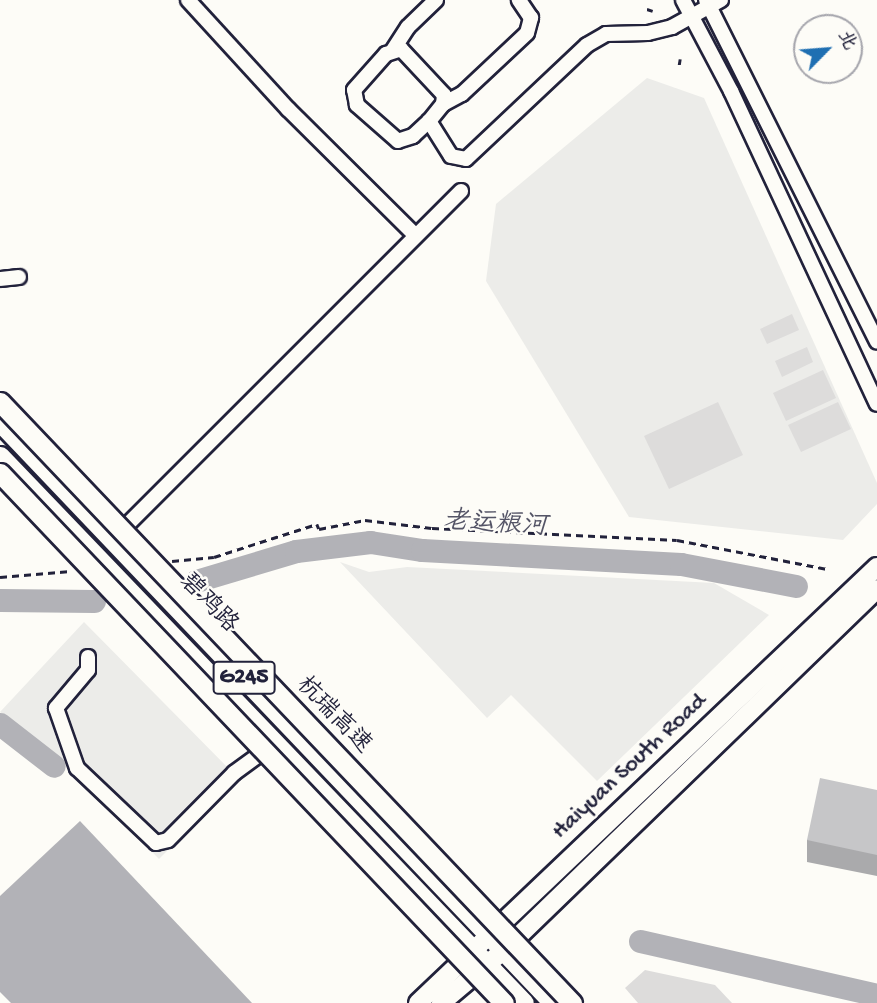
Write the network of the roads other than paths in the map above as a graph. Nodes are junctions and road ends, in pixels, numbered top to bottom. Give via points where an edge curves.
1 (188, 0) edge
2 (436, 0) edge
3 (519, 0) edge
4 (683, 0) edge
5 (712, 2) edge
6 (692, 16) junction
7 (393, 50) junction
8 (443, 104) junction
9 (429, 121) junction
10 (461, 191) dead end
11 (416, 236) junction
12 (19, 277) dead end
13 (0, 279) edge
14 (877, 342) edge
15 (0, 402) edge
16 (877, 404) edge
17 (0, 422) edge
18 (0, 456) edge
19 (0, 473) edge
20 (0, 481) edge
21 (112, 540) junction
22 (877, 567) edge
23 (101, 571) junction
24 (877, 589) edge
25 (88, 657) dead end
26 (274, 742) junction
27 (488, 936) junction
28 (474, 950) junction
29 (503, 951) junction
30 (488, 965) junction
31 (418, 1003) edge
32 (441, 1003) edge
33 (504, 1003) edge
34 (524, 1003) edge
35 (553, 1003) edge
36 (572, 1003) edge

1 - 11 street via 288,109
2 - 7 street via 408,27
3 - 8 street via 531,18 527,33 462,94
4 - 6 street
5 - 6 street
5 - 14 street
6 - 9 street via 648,33 606,34 587,45 466,159 451,156
6 - 16 street
7 - 8 street via 408,53 441,88
7 - 9 street via 354,90 357,105 398,141 413,136
8 - 9 street
10 - 11 street
11 - 21 street
12 - 13 street
15 - 36 highway, 杭瑞高速, bridge
17 - 21 highway, 碧鸡路 / G245
18 - 23 highway, 碧鸡路 / G245
19 - 23 highway, bridge
20 - 23 highway, bridge
21 - 27 highway, 碧鸡路 / G245
22 - 27 main road, Haiyuan South Road
23 - 26 highway, 碧鸡路 / G245
23 - 33 highway, bridge
24 - 29 main road, Haiyuan South Road
25 - 26 street via 88,670 56,708 77,768 156,843 168,839 234,773
26 - 28 highway, 碧鸡路 / G245
27 - 28 main road, Haiyuan South Road
27 - 29 highway, 碧鸡路 / G245
28 - 30 highway, 碧鸡路 / G245
28 - 31 main road, Haiyuan South Road
29 - 30 main road, Haiyuan South Road
29 - 35 highway, 碧鸡路 / G245
30 - 32 main road, Haiyuan South Road
30 - 34 highway, 碧鸡路 / G245

